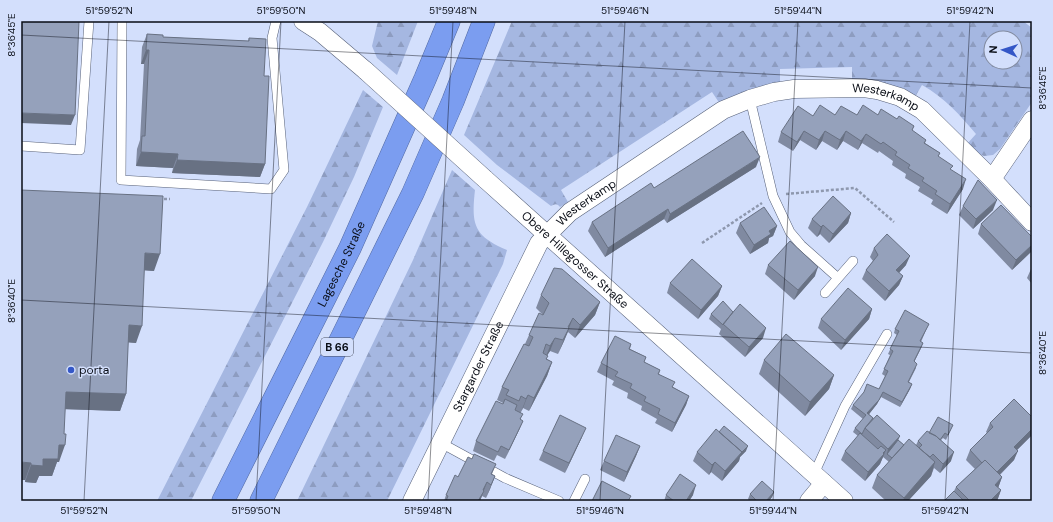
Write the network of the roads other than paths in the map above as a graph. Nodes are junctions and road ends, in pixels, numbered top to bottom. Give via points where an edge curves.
1 (89, 21) edge
2 (122, 21) edge
3 (276, 21) edge
4 (304, 21) edge
5 (449, 21) edge
6 (484, 21) edge
7 (750, 99) junction
8 (1032, 120) edge
9 (21, 146) edge
10 (992, 179) junction
11 (1032, 222) edge
12 (546, 234) junction
13 (852, 261) dead end
14 (838, 278) junction
15 (824, 293) dead end
16 (887, 334) dead end
17 (441, 443) junction
18 (819, 479) junction
19 (585, 480) dead end
20 (223, 501) edge
21 (261, 501) edge
22 (412, 501) edge
23 (559, 501) edge
24 (574, 501) edge
25 (809, 501) edge
26 (844, 501) edge

1 - 9 lane via 80,150
2 - 3 lane via 121,180 271,189 284,170 272,38
4 - 12 street, Obere Hillegosser Straße, bridge via 366,71
5 - 20 highway, Lagesche Straße / B 66 via 350,248
6 - 21 highway, B 66 via 413,193
7 - 10 street, Westerkamp via 774,92 811,88 864,88 900,97 922,110
7 - 12 street, Westerkamp via 723,110 570,212
7 - 14 lane via 773,196 790,232 801,246
8 - 10 street
10 - 11 street, Westerkamp
12 - 17 street, Stargarder Straße via 532,256
12 - 18 street, Obere Hillegosser Straße
13 - 14 lane
14 - 15 lane
16 - 18 lane via 845,406
17 - 22 street, Stargarder Straße
17 - 23 lane via 505,478
18 - 25 street
18 - 26 street, Obere Hillegosser Straße
19 - 24 lane

